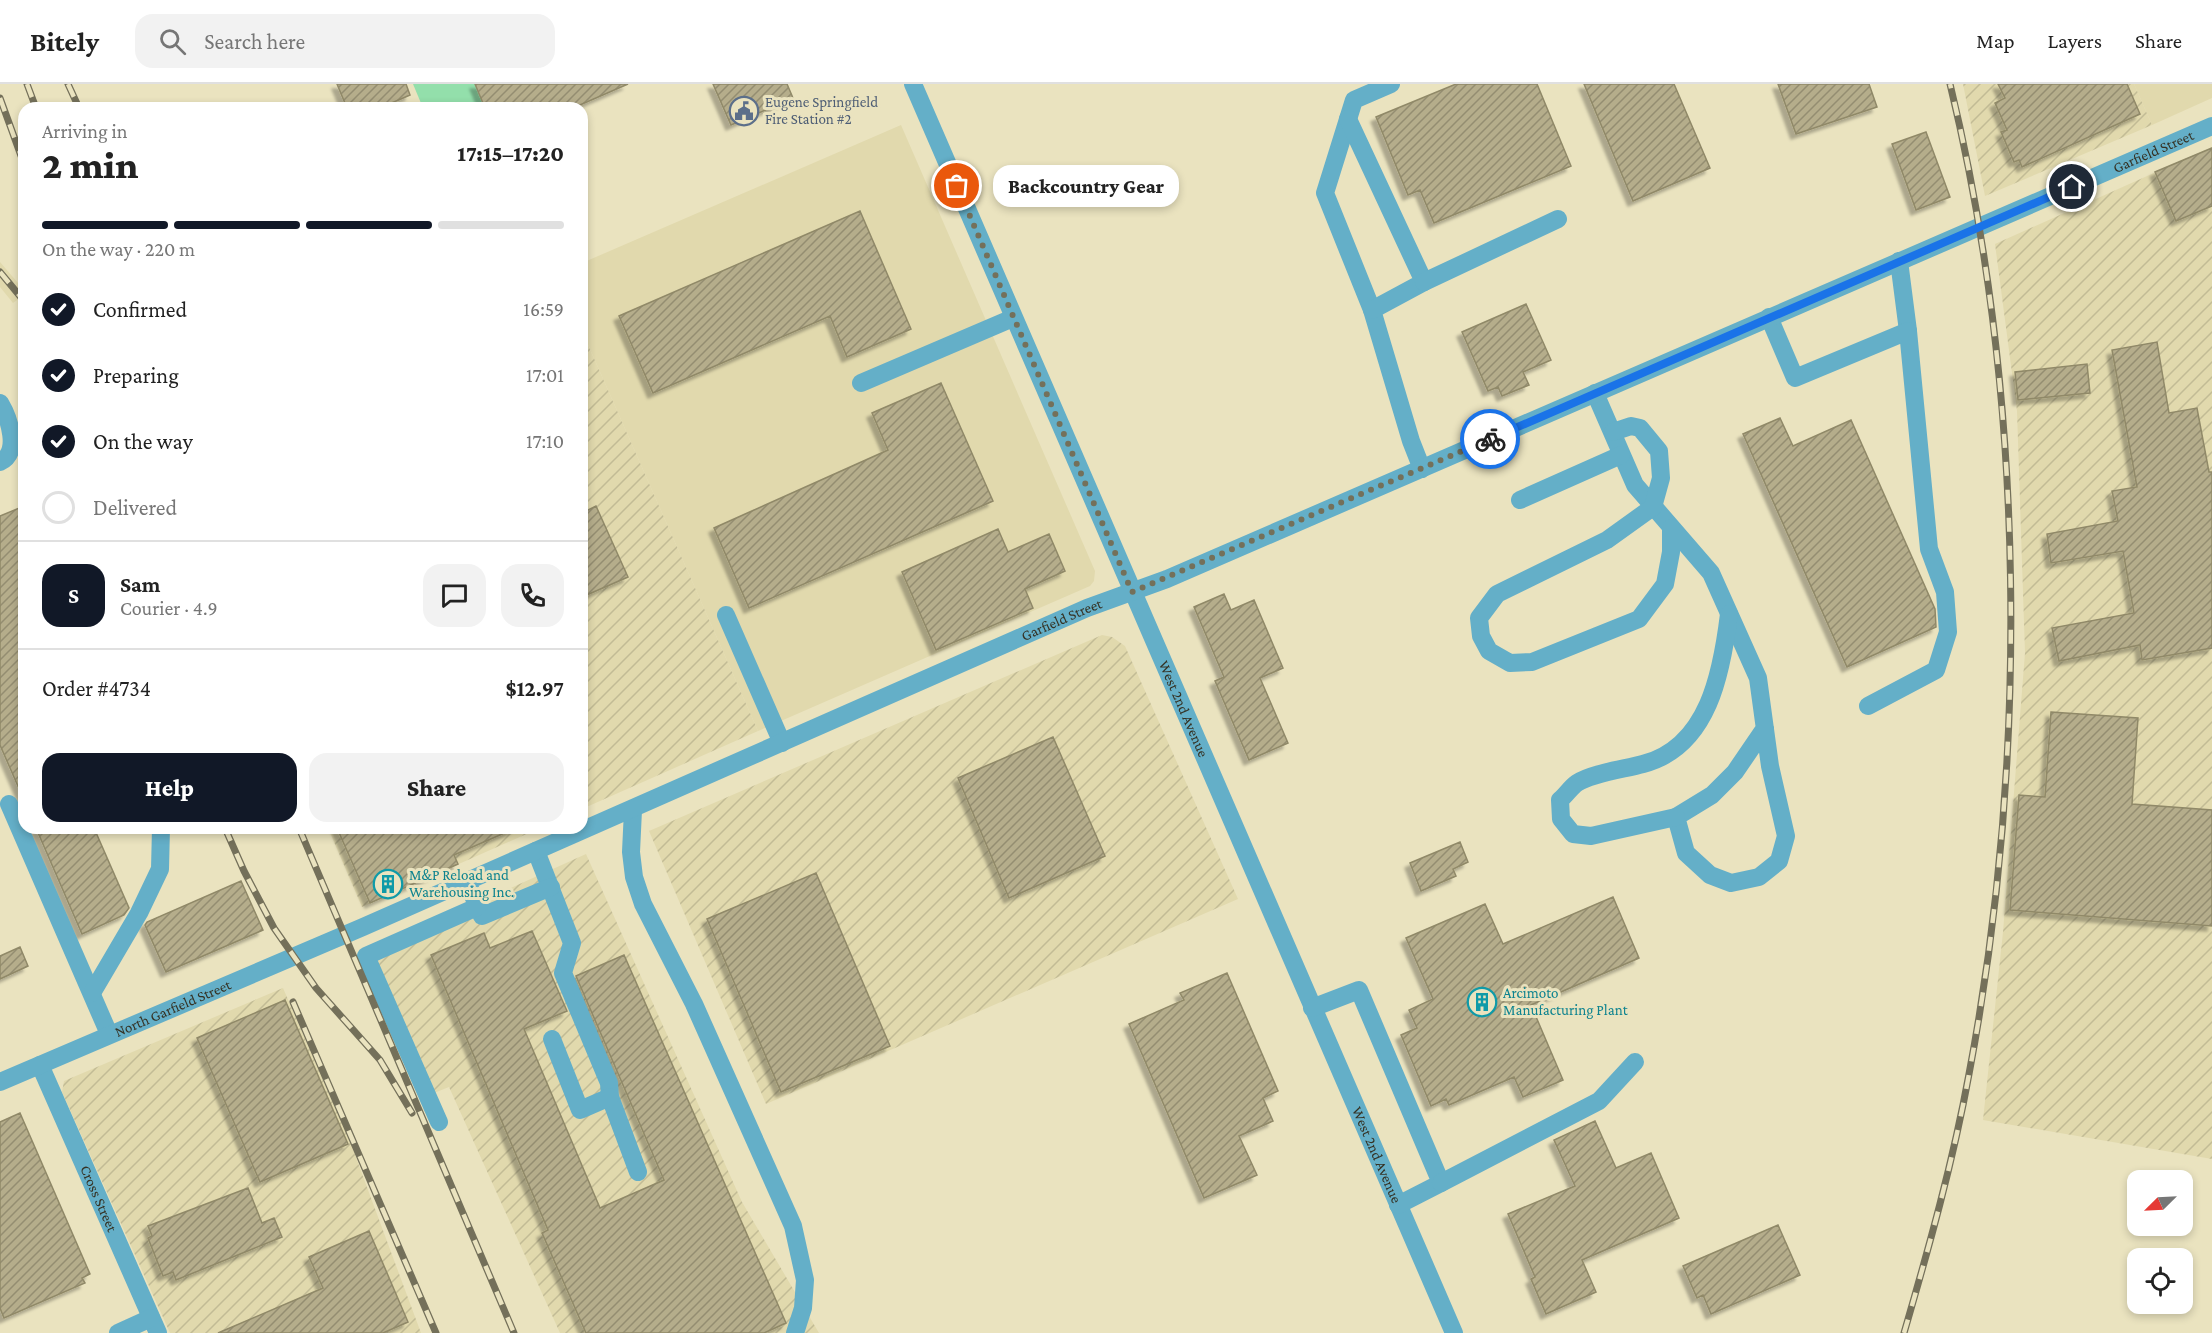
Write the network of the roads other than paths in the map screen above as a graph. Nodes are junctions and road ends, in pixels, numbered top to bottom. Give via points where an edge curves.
1 (913, 84) edge
2 (1391, 84) edge
3 (1348, 119) junction
4 (2212, 126) edge
5 (1558, 219) dead end
6 (1899, 261) junction
7 (1424, 282) junction
8 (1371, 310) junction
9 (1769, 317) junction
10 (1014, 318) junction
11 (1908, 331) junction
12 (861, 384) dead end
13 (1595, 393) junction
14 (2, 415) edge
15 (1613, 432) junction
16 (1620, 456) junction
17 (0, 462) edge
18 (1422, 469) junction
19 (1520, 500) dead end
20 (1653, 507) junction
21 (1671, 528) junction
22 (1132, 592) junction
23 (1729, 612) junction
24 (726, 615) dead end
25 (1868, 705) dead end
26 (1765, 728) junction
27 (782, 743) junction
28 (9, 804) dead end
29 (633, 810) junction
30 (1676, 818) junction
31 (18, 824) edge
32 (588, 829) edge
33 (22, 834) edge
34 (161, 834) edge
35 (576, 834) edge
36 (536, 851) junction
37 (467, 882) junction
38 (550, 887) junction
39 (477, 907) junction
40 (345, 935) joint
41 (92, 993) junction
42 (1312, 1008) junction
43 (109, 1034) junction
44 (552, 1039) dead end
45 (1635, 1062) dead end
46 (39, 1065) junction
47 (0, 1082) edge
48 (610, 1097) junction
49 (439, 1122) dead end
50 (638, 1172) dead end
51 (1441, 1184) junction
52 (1398, 1204) junction
53 (155, 1326) edge
54 (118, 1333) edge
55 (795, 1333) edge
56 (1454, 1333) edge

1 - 10 street, West 2nd Avenue
2 - 3 street via 1354,100
3 - 7 street
3 - 8 street via 1325,193
4 - 6 street, Garfield Street
5 - 7 street
6 - 9 street, Garfield Street
6 - 11 street
7 - 8 street
8 - 18 street
9 - 11 street via 1795,378
9 - 13 street, Garfield Street
10 - 12 street
10 - 22 street, West 2nd Avenue
11 - 25 street via 1929,549 1945,592 1948,632 1936,670
13 - 15 street
13 - 18 street, Garfield Street
14 - 17 street via 11,453
15 - 16 street
15 - 20 street via 1631,426 1640,428 1659,451 1661,478
16 - 19 street
16 - 20 street via 1635,485
18 - 22 street, Garfield Street
20 - 21 street
20 - 21 street via 1607,540 1497,594 1479,618 1480,636 1489,651 1510,663 1532,662 1639,619 1665,584
21 - 23 street via 1711,573
22 - 27 street, Garfield Street
22 - 42 street, West 2nd Avenue
23 - 26 street via 1758,678
23 - 30 street via 1723,659 1709,702 1691,736 1647,764 1577,783 1560,800 1562,819 1573,834 1591,836
24 - 27 street
26 - 30 street via 1728,780
26 - 30 street via 1786,836 1779,861 1759,877 1731,882 1710,875 1686,853
27 - 29 street, Garfield Street
28 - 31 street
29 - 32 street, Garfield Street
29 - 55 street via 631,852 643,904 694,1004 793,1226 805,1280 803,1308
33 - 41 street
34 - 41 street via 160,869
35 - 36 street, Garfield Street
36 - 37 street, Garfield Street
36 - 38 street
37 - 39 street
37 - 40 street, Garfield Street
38 - 39 street via 482,916
38 - 48 street via 572,943 564,973 609,1083
39 - 49 street via 366,956
40 - 43 street, North Garfield Street
41 - 43 street
42 - 51 street via 1359,990
42 - 52 street, West 2nd Avenue
43 - 46 street, North Garfield Street
44 - 48 street via 580,1110
45 - 51 street via 1599,1101
46 - 47 street, North Garfield Street
46 - 53 street, Cross Street
48 - 50 street
51 - 52 street
52 - 56 street, West 2nd Avenue
53 - 54 street

